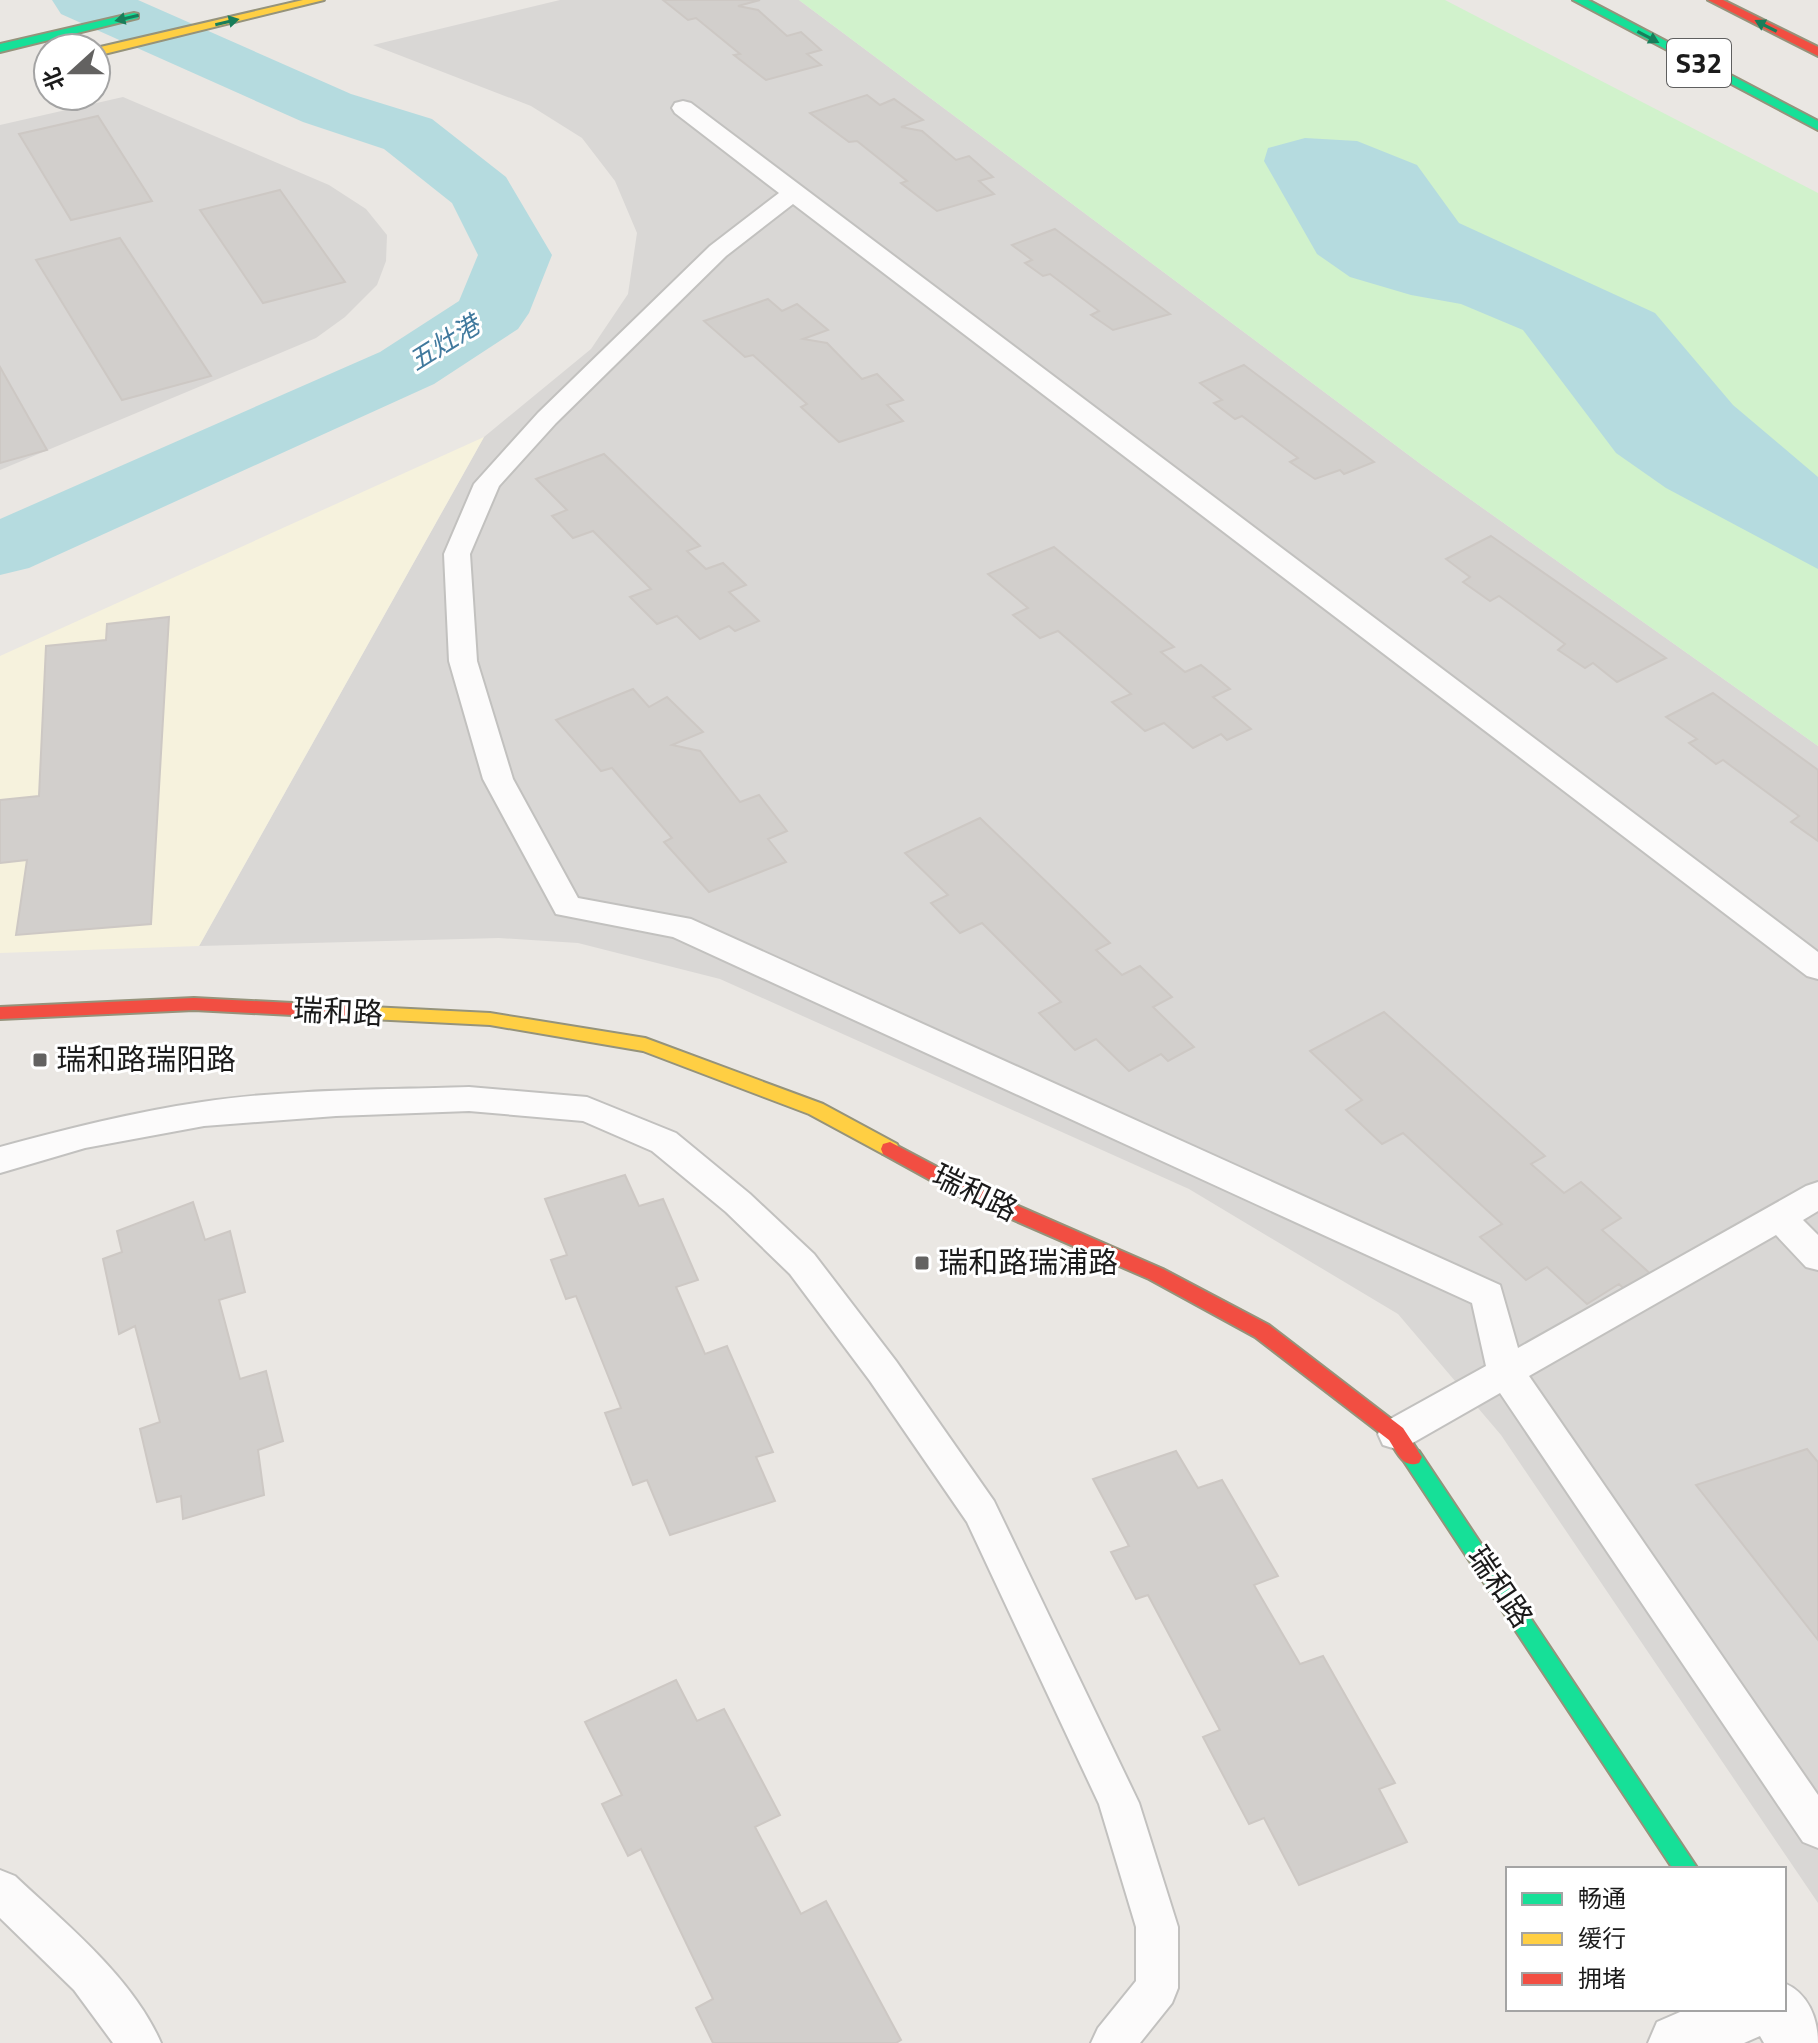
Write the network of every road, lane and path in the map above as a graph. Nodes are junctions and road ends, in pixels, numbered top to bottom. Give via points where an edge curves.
1 (318, 0) edge
2 (1579, 0) edge
3 (1714, 0) edge
4 (159, 10) dead end
5 (0, 48) edge
6 (112, 48) edge
7 (1818, 52) edge
8 (683, 108) dead end
9 (1818, 126) edge
10 (793, 193) junction
11 (1818, 968) edge
12 (0, 1013) edge
13 (0, 1160) edge
14 (1818, 1195) edge
15 (1780, 1218) junction
16 (1818, 1257) edge
17 (1505, 1371) junction
18 (1396, 1434) junction
19 (1818, 1829) edge
20 (1685, 1867) edge
21 (0, 1890) edge
22 (1749, 2011) edge
23 (1778, 2011) edge
24 (139, 2043) edge
25 (1113, 2043) edge
26 (1678, 2043) edge
27 (1797, 2043) edge

6 -> 1 main road
2 -> 9 main road, S32
7 -> 3 main road, S32
4 -> 5 main road
8 - 10 lane
10 - 11 lane
10 - 17 lane via 718,251 547,418 487,484 457,554 463,661 498,779 567,907 680,927 1488,1295
12 - 18 main road, 瑞和路 via 194,1004 490,1019 645,1045 816,1109 968,1192 1156,1274 1262,1331
13 - 25 lane via 85,1136 204,1114 469,1099 587,1109 664,1142 802,1264 883,1371 987,1525 1119,1803 1157,1927 1157,1988
14 - 15 lane
15 - 16 lane
15 - 17 lane
17 - 18 lane
17 - 19 lane
18 - 20 main road, 瑞和路
21 - 24 lane via 89,1975
22 - 26 street
23 - 27 street

